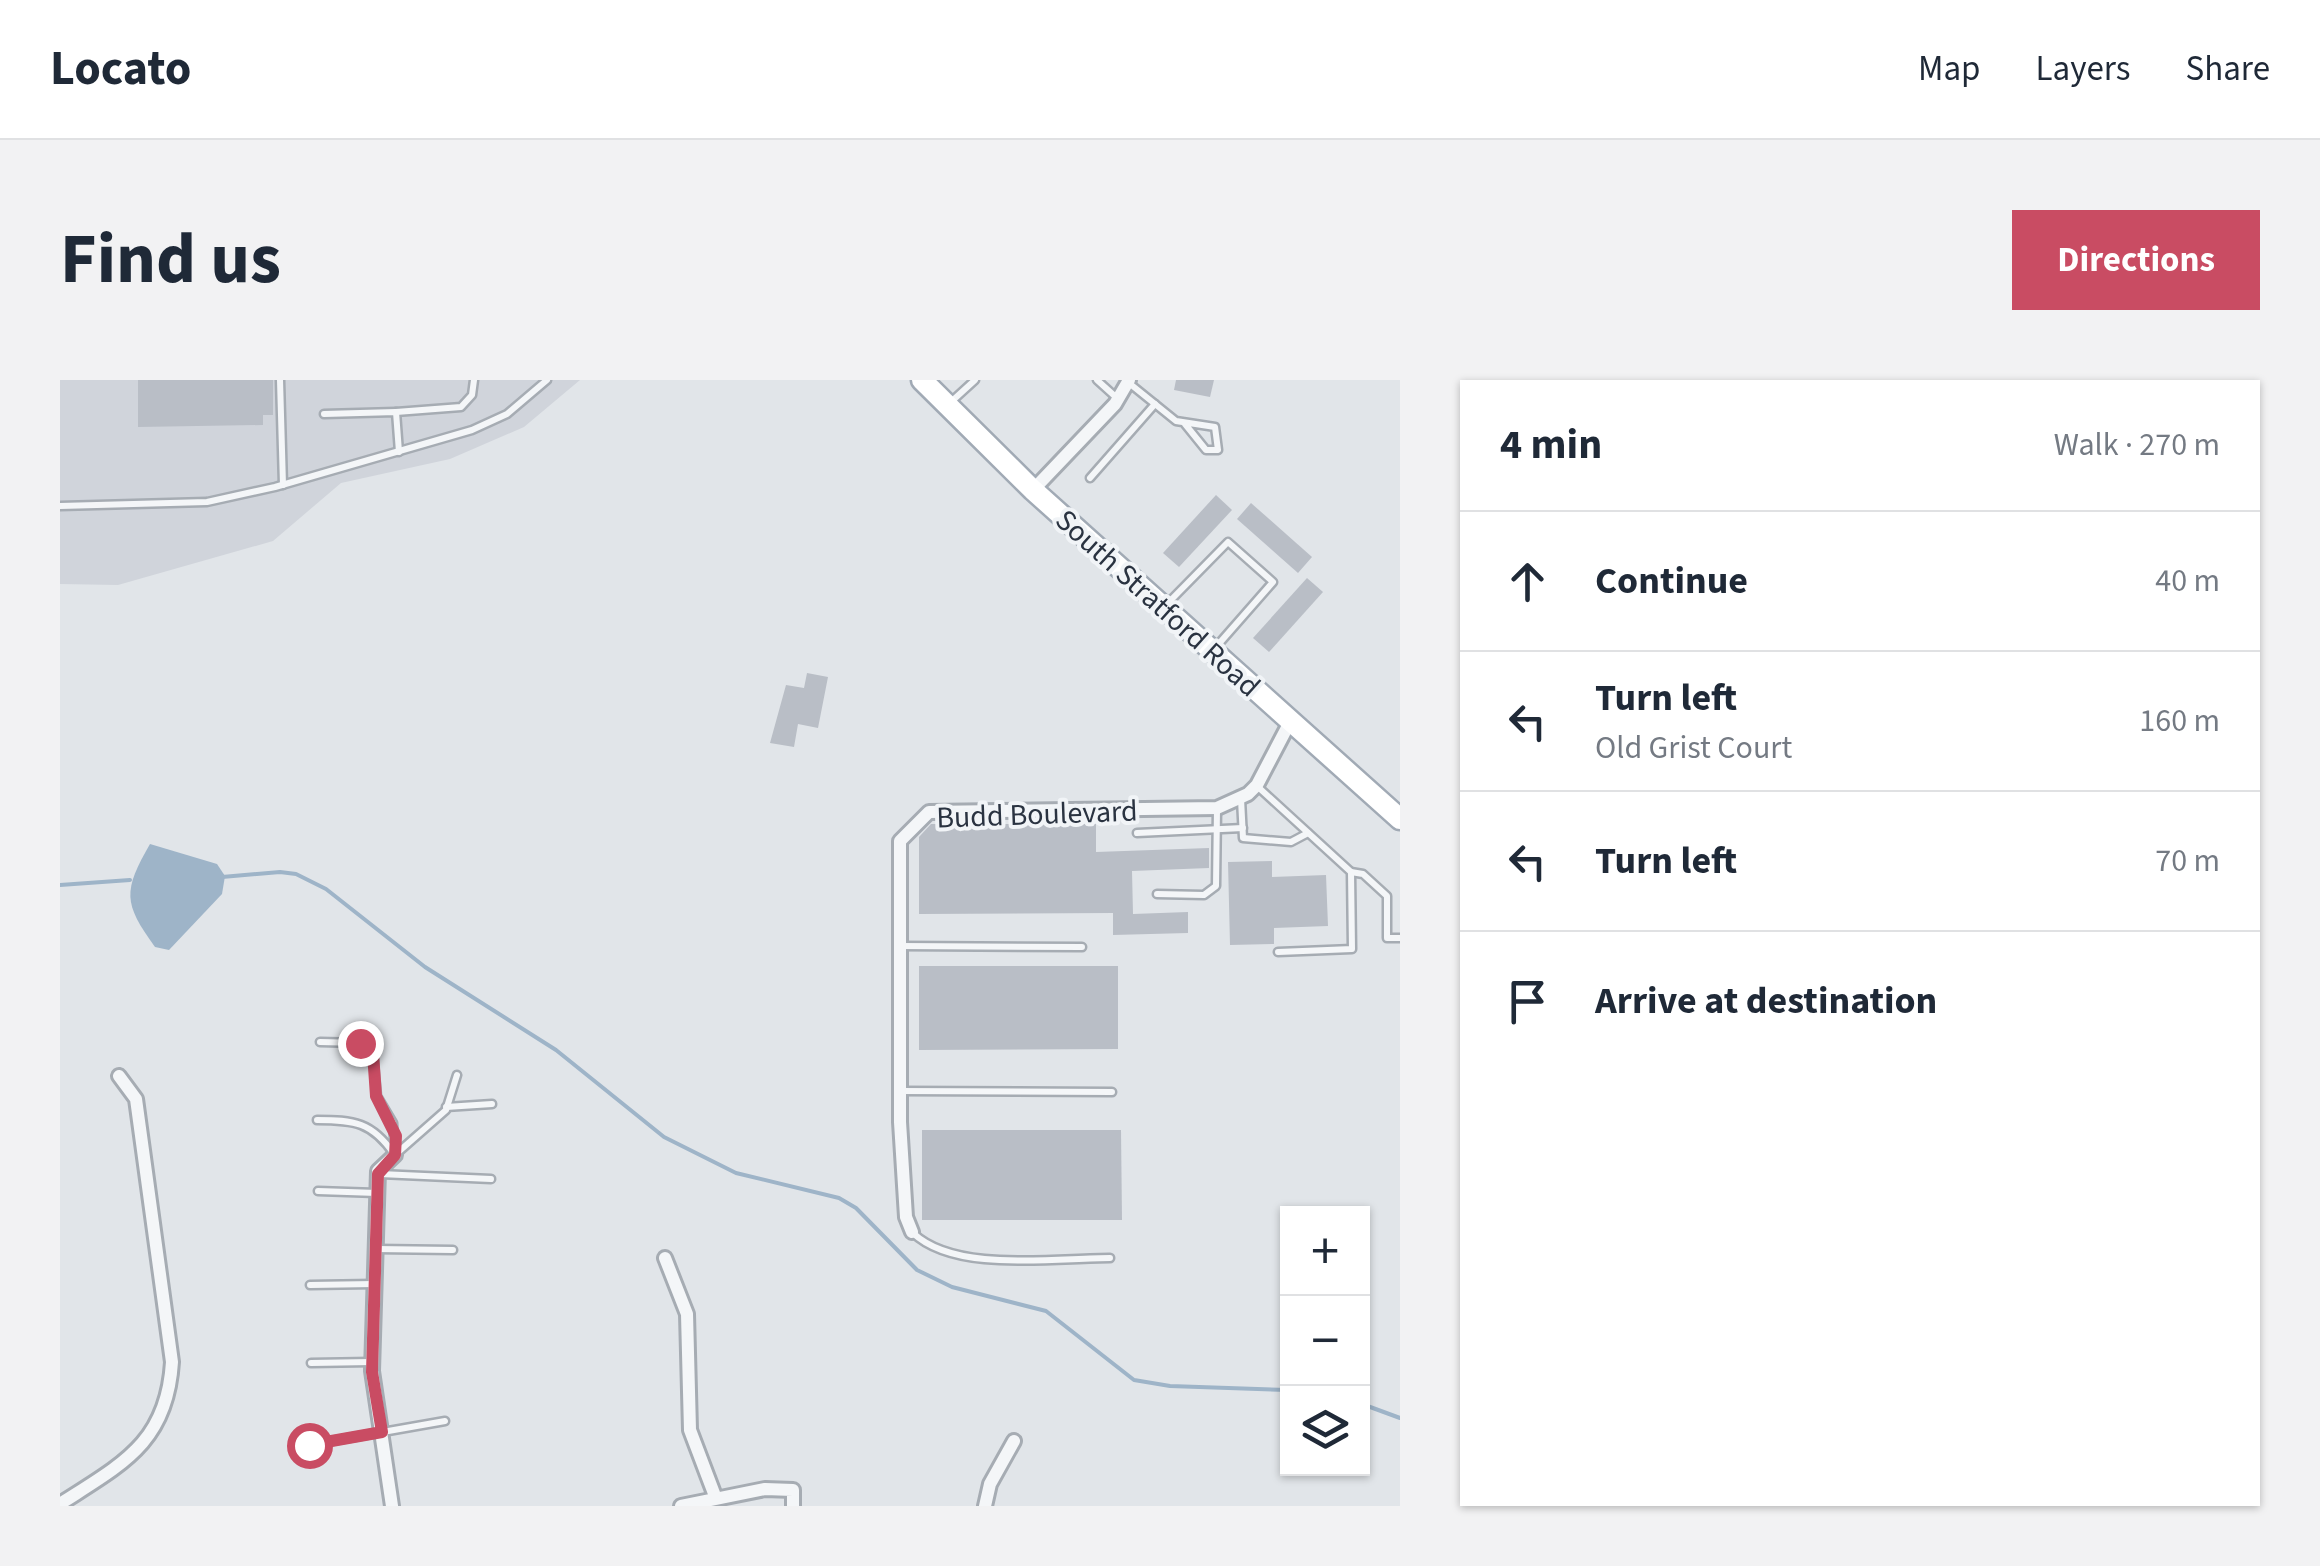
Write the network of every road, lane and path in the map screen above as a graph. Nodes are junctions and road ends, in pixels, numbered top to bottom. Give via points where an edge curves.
1 (280, 380) edge
2 (474, 380) edge
3 (547, 380) edge
4 (922, 380) edge
5 (975, 380) edge
6 (1097, 380) edge
7 (1128, 381) edge
8 (1118, 399) junction
9 (1155, 404) junction
10 (948, 406) junction
11 (396, 412) junction
12 (324, 414) dead end
13 (1185, 424) junction
14 (400, 452) junction
15 (1090, 478) dead end
16 (283, 484) junction
17 (1034, 490) junction
18 (60, 506) edge
19 (1164, 608) junction
20 (1212, 651) junction
21 (1290, 722) junction
22 (1256, 785) junction
23 (1241, 798) junction
24 (1217, 808) junction
25 (1400, 819) edge
26 (1242, 828) junction
27 (1219, 829) junction
28 (1308, 832) junction
29 (1137, 833) dead end
30 (1351, 872) junction
31 (1157, 894) dead end
32 (1400, 938) edge
33 (900, 946) junction
34 (1082, 947) dead end
35 (1278, 952) dead end
36 (320, 1042) dead end
37 (457, 1075) dead end
38 (119, 1076) dead end
39 (900, 1090) junction
40 (1112, 1092) dead end
41 (492, 1104) dead end
42 (446, 1107) junction
43 (317, 1120) dead end
44 (395, 1155) junction
45 (378, 1174) junction
46 (491, 1178) dead end
47 (318, 1191) dead end
48 (378, 1192) junction
49 (912, 1232) joint
50 (376, 1249) junction
51 (453, 1250) dead end
52 (664, 1258) dead end
53 (1110, 1258) dead end
54 (375, 1284) junction
55 (310, 1286) dead end
56 (372, 1362) junction
57 (311, 1363) dead end
58 (445, 1421) dead end
59 (382, 1432) junction
60 (1014, 1441) dead end
61 (309, 1445) dead end
62 (715, 1496) junction
63 (60, 1504) edge
64 (392, 1506) edge
65 (681, 1506) edge
66 (793, 1506) edge
67 (985, 1506) edge

1 - 16 lane
2 - 11 lane via 460,408
3 - 14 lane via 507,414
4 - 10 main road, South Stratford Road
5 - 10 lane
6 - 8 lane
7 - 8 street
7 - 9 lane
8 - 17 street
9 - 13 lane
9 - 15 lane
10 - 17 main road, South Stratford Road
11 - 12 lane
11 - 14 lane
13 - 13 lane via 1215,427 1218,450 1206,450
14 - 16 lane
16 - 18 lane via 207,502
17 - 19 main road, South Stratford Road
19 - 20 main road, South Stratford Road
19 - 20 lane via 1228,542 1273,582
20 - 21 main road, South Stratford Road
21 - 22 street, Budd Boulevard
21 - 25 main road, South Stratford Road
22 - 23 street, Budd Boulevard
22 - 28 lane
23 - 24 street, Budd Boulevard
23 - 26 lane
24 - 27 lane
24 - 33 street, Budd Boulevard via 929,812 900,841
26 - 27 lane
26 - 28 lane via 1243,838 1259,842 1291,842
27 - 29 lane
27 - 31 lane via 1216,886 1204,895
28 - 30 lane
30 - 32 lane via 1363,874 1386,896 1388,938
30 - 35 lane via 1352,949
33 - 34 lane
33 - 39 street, Budd Boulevard
36 - 44 lane via 360,1043 373,1053 376,1096 393,1123
37 - 42 lane
38 - 63 street via 136,1098 171,1384 142,1447
39 - 40 lane
39 - 49 street, Budd Boulevard
41 - 42 lane
42 - 44 lane
43 - 44 lane via 362,1122
44 - 45 street
45 - 46 lane
45 - 48 street
47 - 48 lane
48 - 50 street
49 - 53 lane via 927,1246 968,1258
50 - 51 lane
50 - 54 street
52 - 62 street via 687,1314 690,1430
54 - 55 lane
54 - 56 street
56 - 57 lane
56 - 59 street
58 - 59 lane
59 - 61 lane
59 - 64 street
60 - 67 street
62 - 65 street
62 - 66 street via 793,1490

